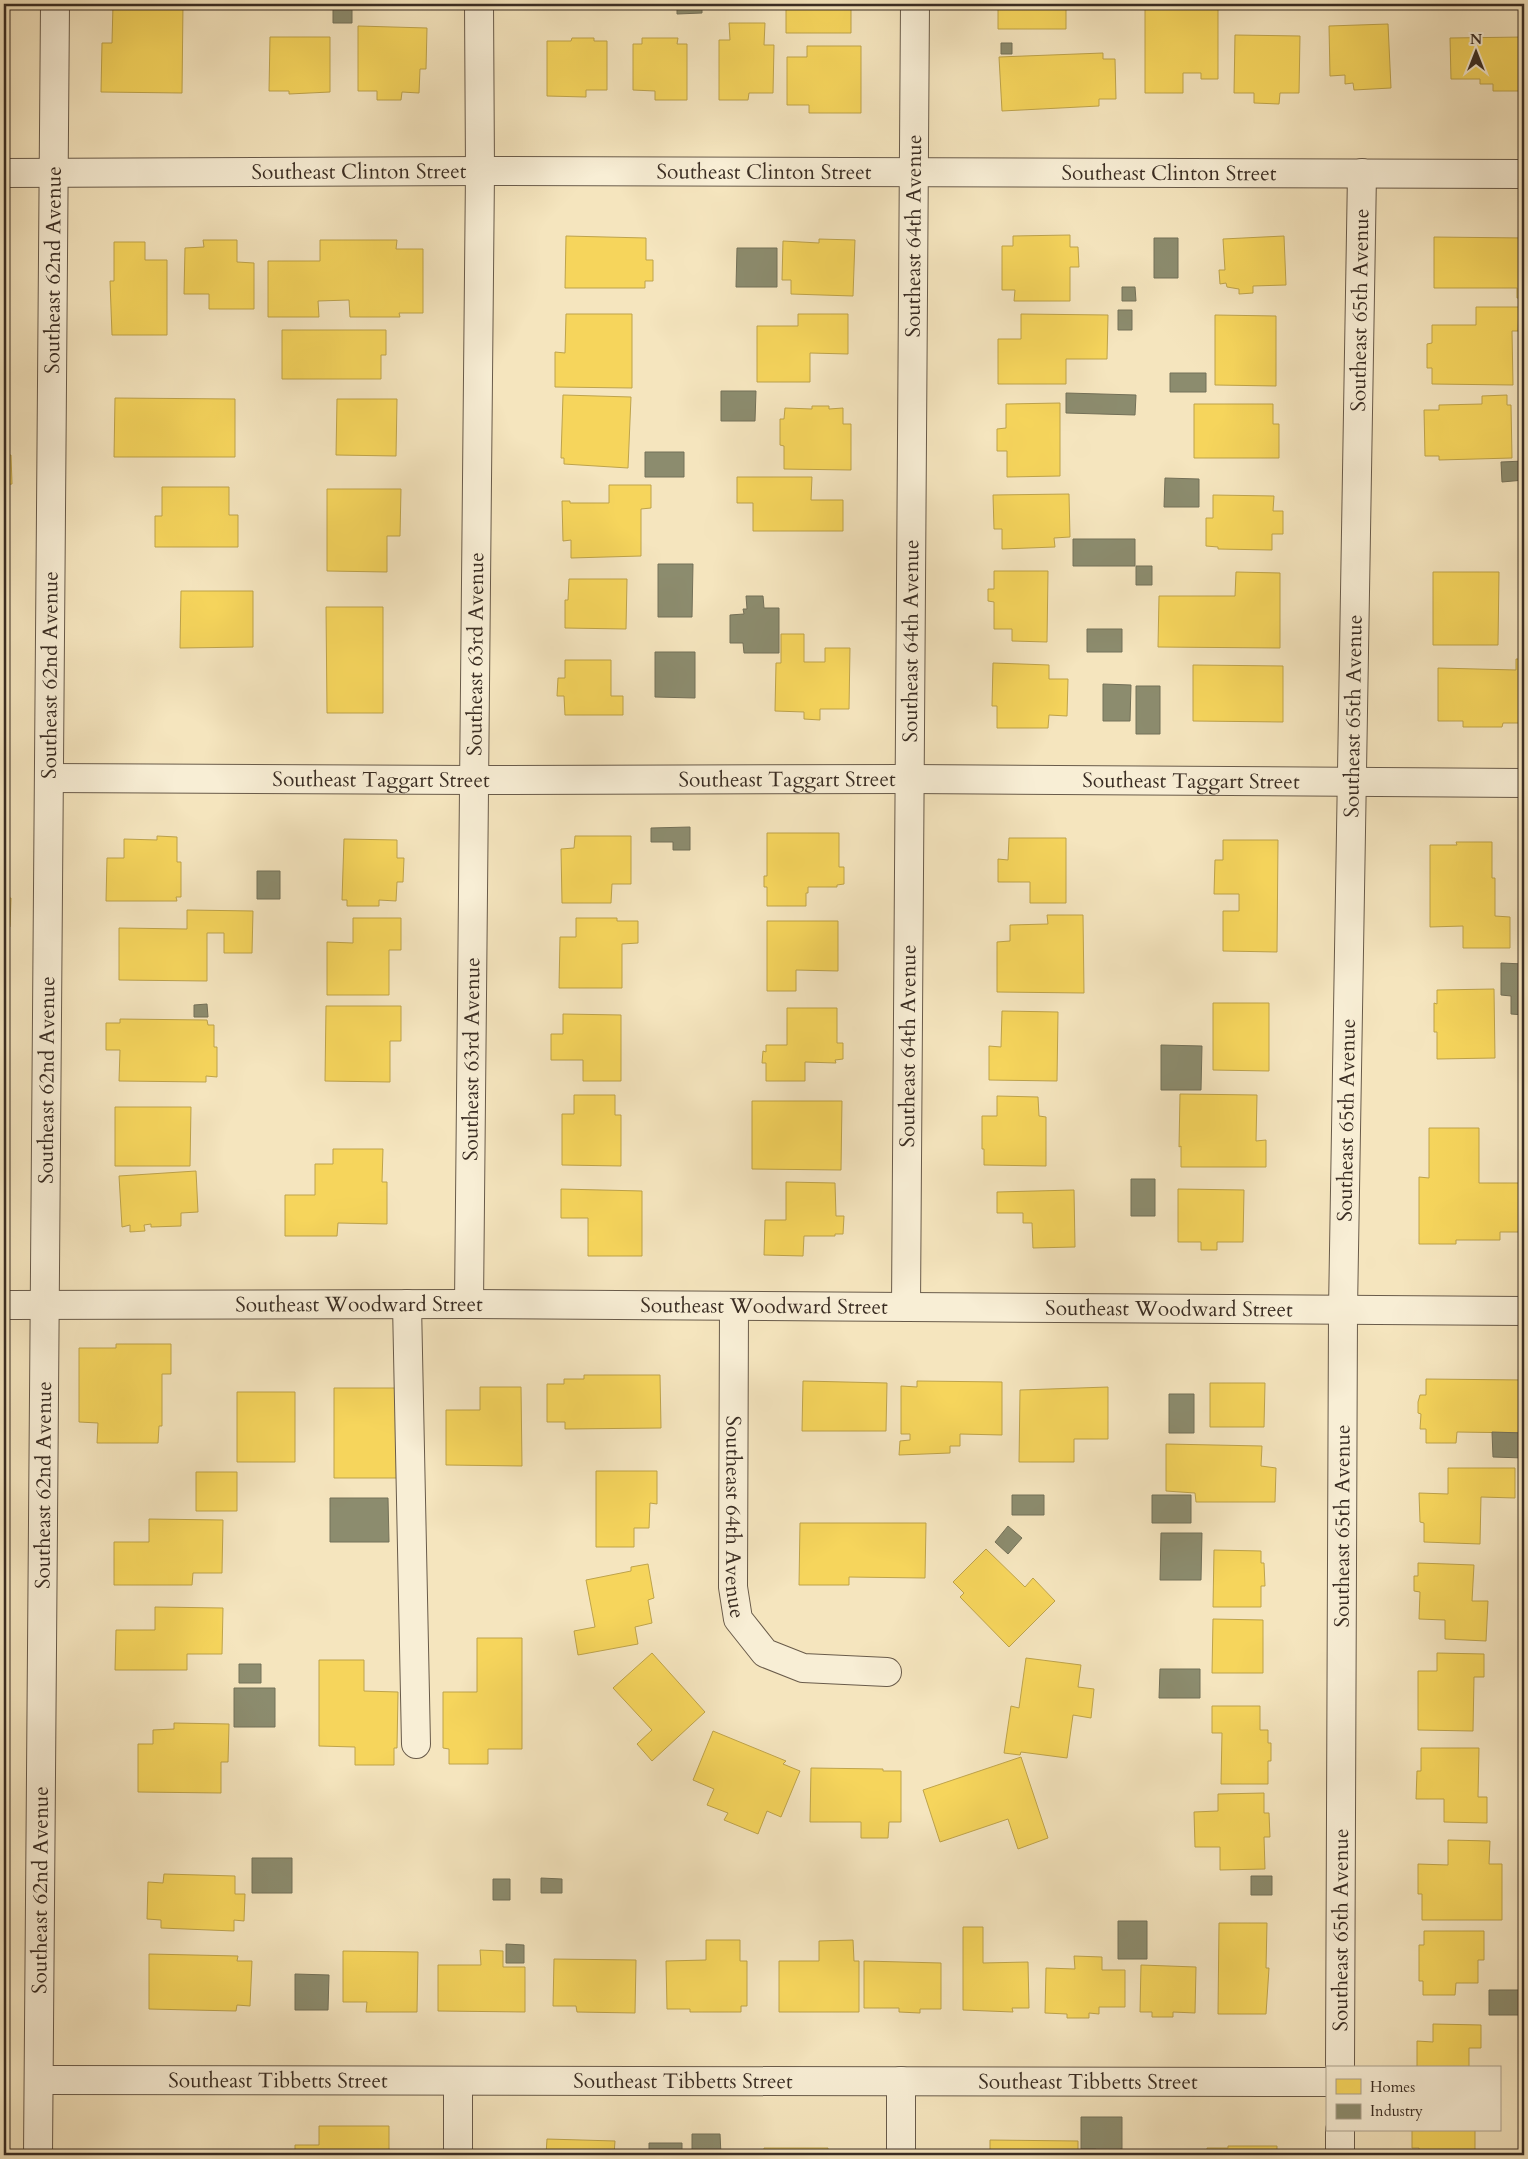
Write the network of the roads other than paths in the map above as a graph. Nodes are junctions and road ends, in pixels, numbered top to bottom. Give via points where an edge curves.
1 (55, 4) edge
2 (479, 4) edge
3 (916, 4) edge
4 (480, 171) junction
5 (915, 172) junction
6 (4, 173) edge
7 (53, 173) junction
8 (1362, 173) junction
9 (1524, 174) edge
10 (49, 778) junction
11 (910, 779) junction
12 (474, 780) junction
13 (1352, 783) junction
14 (1524, 783) edge
15 (407, 1304) junction
16 (469, 1304) junction
17 (4, 1305) edge
18 (46, 1305) junction
19 (734, 1307) junction
20 (906, 1307) junction
21 (1343, 1310) junction
22 (1524, 1311) edge
23 (887, 1672) dead end
24 (416, 1744) dead end
25 (1340, 2066) edge
26 (39, 2080) junction
27 (901, 2081) junction
28 (458, 2082) junction
29 (1326, 2082) edge
30 (1340, 2132) edge
31 (38, 2155) edge
32 (458, 2155) edge
33 (901, 2155) edge
34 (1340, 2155) edge

1 - 7 street, Southeast 62nd Avenue
2 - 4 street, Southeast 63rd Avenue
3 - 5 street, Southeast 64th Avenue
4 - 5 street, Southeast Clinton Street
4 - 7 street, Southeast Clinton Street
4 - 12 street, Southeast 63rd Avenue
5 - 8 street, Southeast Clinton Street
5 - 11 street, Southeast 64th Avenue
6 - 7 street, Southeast Clinton Street
7 - 10 street, Southeast 62nd Avenue
8 - 9 street, Southeast Clinton Street
8 - 13 street, Southeast 65th Avenue
10 - 12 street, Southeast Taggart Street
10 - 18 street, Southeast 62nd Avenue
11 - 12 street, Southeast Taggart Street
11 - 13 street, Southeast Taggart Street
11 - 20 street, Southeast 64th Avenue
12 - 16 street, Southeast 63rd Avenue
13 - 14 street, Southeast Taggart Street
13 - 21 street, Southeast 65th Avenue
15 - 16 street, Southeast Woodward Street
15 - 18 street, Southeast Woodward Street
15 - 24 street
16 - 19 street, Southeast Woodward Street
17 - 18 street, Southeast Woodward Street
18 - 26 street, Southeast 62nd Avenue
19 - 20 street, Southeast Woodward Street
19 - 23 street, Southeast 64th Avenue via 733,1587 738,1619 765,1653 803,1668
20 - 21 street, Southeast Woodward Street
21 - 22 street, Southeast Woodward Street
21 - 25 street, Southeast 65th Avenue
26 - 28 street, Southeast Tibbetts Street
26 - 31 street, Southeast 62nd Avenue
27 - 28 street, Southeast Tibbetts Street
27 - 29 street, Southeast Tibbetts Street
27 - 33 street
28 - 32 street
30 - 34 street

